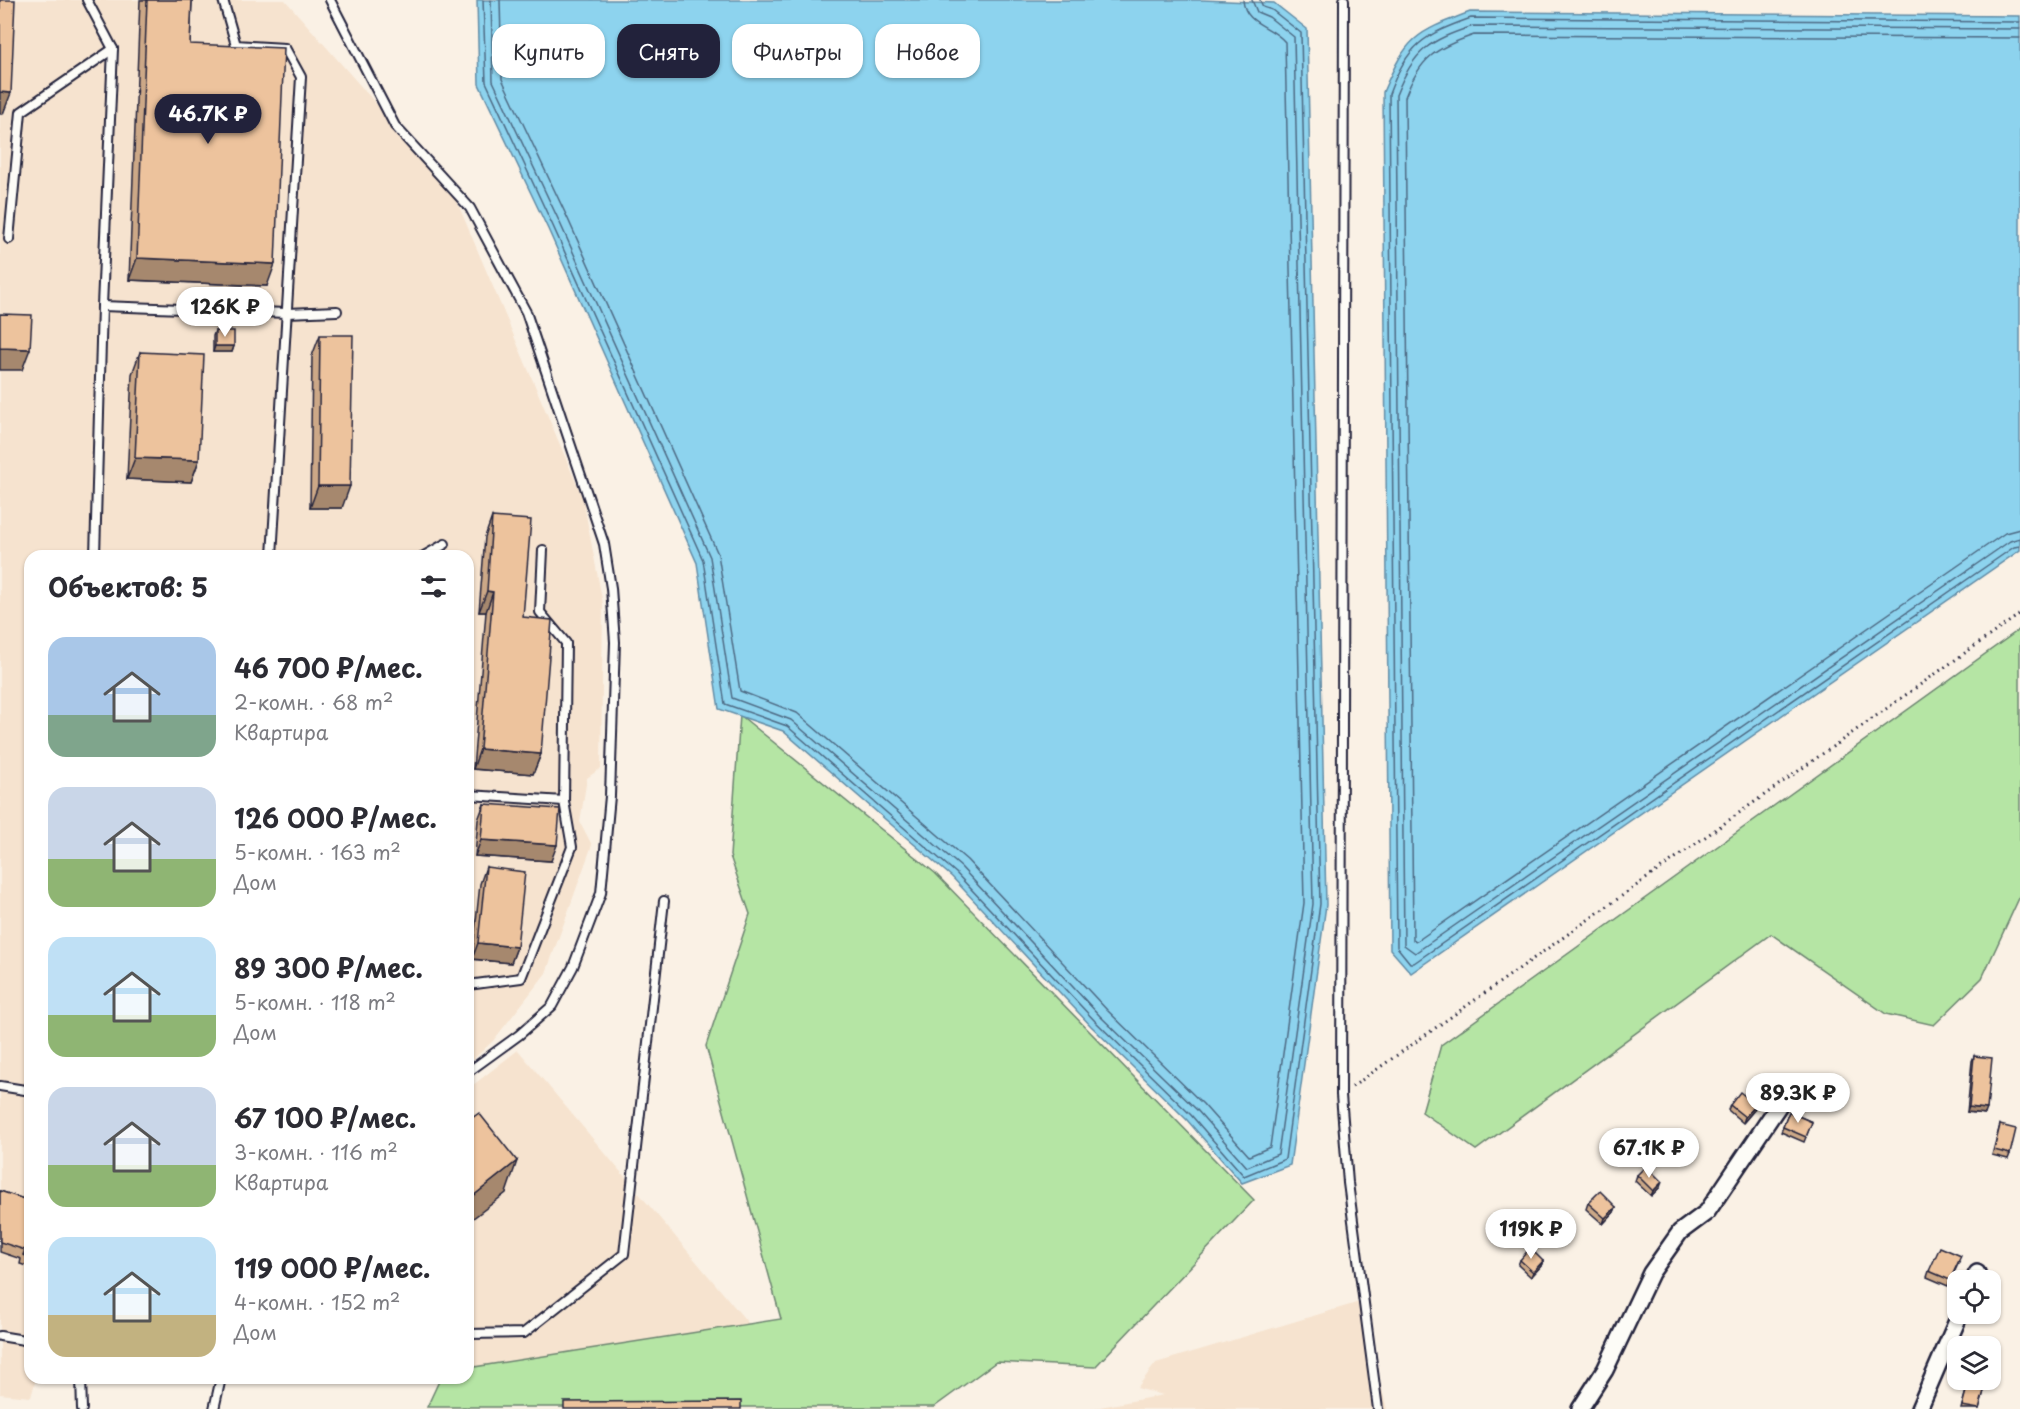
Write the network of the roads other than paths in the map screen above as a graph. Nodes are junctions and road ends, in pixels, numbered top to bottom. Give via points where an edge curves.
1 (87, 0) edge
2 (223, 0) edge
3 (330, 0) edge
4 (1344, 0) edge
5 (113, 49) junction
6 (9, 239) dead end
7 (102, 306) junction
8 (337, 311) dead end
9 (287, 313) junction
10 (445, 544) dead end
11 (95, 550) edge
12 (272, 550) edge
13 (434, 550) edge
14 (543, 550) dead end
15 (474, 795) edge
16 (564, 801) junction
17 (664, 901) dead end
18 (474, 984) edge
19 (474, 1068) edge
20 (0, 1086) edge
21 (24, 1090) edge
22 (1779, 1105) dead end
23 (1956, 1324) edge
24 (474, 1334) edge
25 (0, 1336) edge
26 (24, 1340) edge
27 (81, 1384) edge
28 (220, 1384) edge
29 (82, 1409) edge
30 (214, 1409) edge
31 (1378, 1409) edge
32 (1580, 1409) edge
33 (1919, 1409) edge

1 - 5 lane
2 - 9 lane via 236,45 285,48 301,77
3 - 19 lane via 395,126 470,208 526,312 604,544 611,588 615,642 610,796 601,893 573,967 552,1006
4 - 31 lane via 1341,1095 1348,1183
5 - 6 lane via 21,112
5 - 7 lane
7 - 9 lane
7 - 11 lane
8 - 9 lane
9 - 12 lane
10 - 13 lane
14 - 16 lane via 540,612 566,643
15 - 16 lane
16 - 18 lane via 572,847 521,978
17 - 24 lane via 624,1254 524,1333
20 - 21 lane
22 - 32 street via 1707,1212 1680,1232 1651,1274 1605,1370
23 - 33 street
25 - 26 lane
27 - 29 lane
28 - 30 lane

